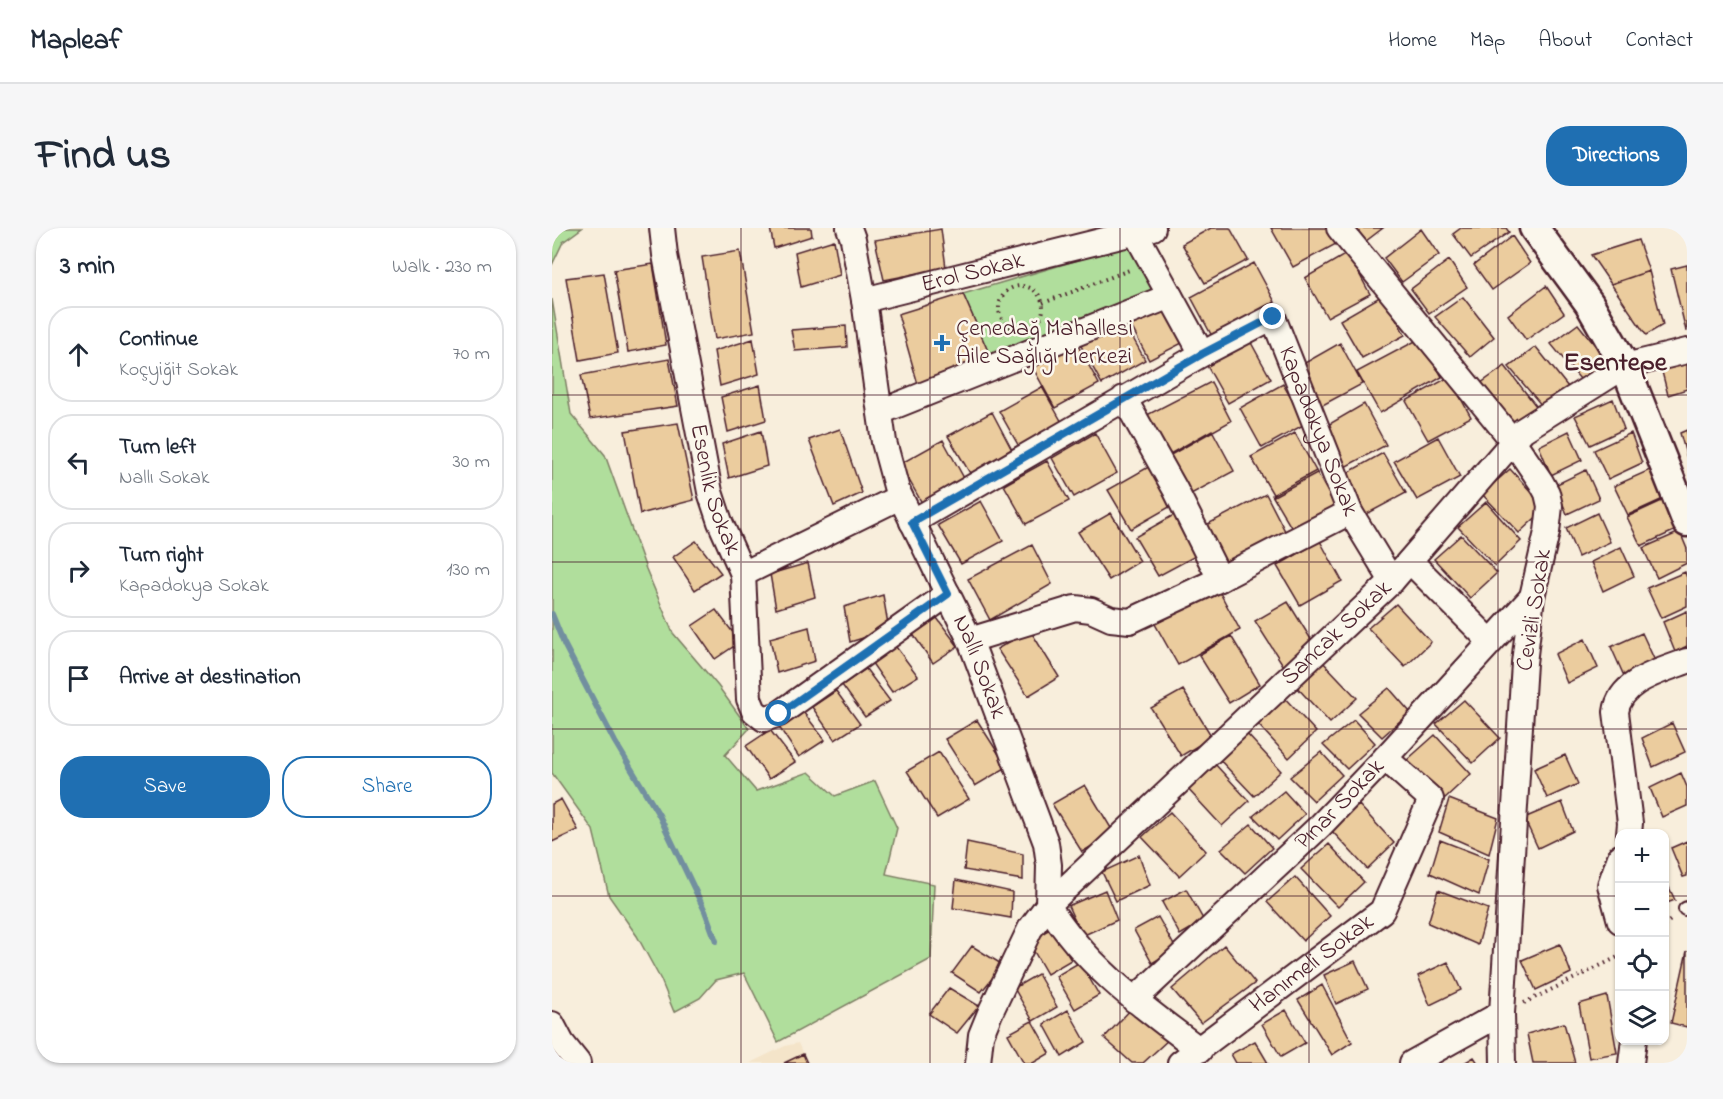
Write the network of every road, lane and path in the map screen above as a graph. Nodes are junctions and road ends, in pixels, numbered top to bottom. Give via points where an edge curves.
1 (662, 228) edge
2 (849, 228) edge
3 (1339, 228) edge
4 (1534, 228) edge
5 (1144, 230) edge
6 (1134, 268) dead end
7 (1170, 296) junction
8 (864, 300) junction
9 (1043, 303) junction
10 (1687, 351) edge
11 (1202, 354) junction
12 (1625, 366) junction
13 (1124, 398) junction
14 (880, 412) junction
15 (1513, 441) junction
16 (900, 497) junction
17 (1350, 512) junction
18 (912, 522) junction
19 (1687, 522) edge
20 (1410, 561) junction
21 (743, 574) junction
22 (1220, 579) junction
23 (1392, 581) junction
24 (948, 594) junction
25 (1532, 597) junction
26 (970, 640) junction
27 (1490, 641) junction
28 (1687, 661) edge
29 (1385, 758) junction
30 (1629, 829) edge
31 (1615, 871) edge
32 (1615, 903) edge
33 (1048, 905) junction
34 (1615, 958) edge
35 (1134, 1000) junction
36 (1502, 1013) junction
37 (552, 1024) edge
38 (1633, 1045) edge
39 (1190, 1056) edge
40 (578, 1063) edge
41 (978, 1063) edge
42 (1412, 1063) edge
43 (1503, 1063) edge
44 (1631, 1063) edge

1 - 21 street, Esenlik Sokak via 710,492
2 - 8 street, Nallı Sokak
3 - 15 street, Cevizli Sokak
4 - 12 street via 1589,303
5 - 7 street
5 - 8 street, Erol Sokak
6 - 9 path
7 - 11 street
7 - 14 street
8 - 14 street, Nallı Sokak
9 - 9 path via 1035,290 1013,287 1005,294 998,311 1005,325 1020,331 1042,318
10 - 12 street, Sancak Sokak
11 - 13 street, Kapadokya Sokak
11 - 17 street, Kapadokya Sokak via 1273,317
12 - 15 street, Sancak Sokak via 1523,430
12 - 19 street
13 - 18 street, Kapadokya Sokak
13 - 22 street
14 - 16 street, Nallı Sokak
15 - 20 street, Sancak Sokak
15 - 25 street, Cevizli Sokak via 1541,482 1550,506
16 - 18 street, Nallı Sokak
16 - 21 street, Esenlik Sokak
17 - 22 street
17 - 23 street, Kapadokya Sokak
18 - 24 street, Nallı Sokak
20 - 23 street, Sancak Sokak
20 - 27 street
21 - 24 street via 748,699 764,719 779,714
22 - 26 street via 1130,621 1076,608
23 - 33 street, Sancak Sokak
24 - 26 street, Nallı Sokak
25 - 27 street, Pınar Sokak
25 - 36 street, Cevizli Sokak via 1524,663
26 - 33 street, Nallı Sokak via 1046,843
27 - 29 street, Pınar Sokak
28 - 30 street via 1632,685 1617,702
29 - 35 street, Pınar Sokak via 1320,826
29 - 39 street, Hanımeli Sokak via 1431,799 1382,911
31 - 32 street via 1610,885
33 - 35 street via 1077,947
33 - 41 street via 1030,929 990,1012 981,1035
34 - 36 path
35 - 39 street
36 - 42 street
36 - 43 street, Cevizli Sokak
37 - 40 street
38 - 44 street

